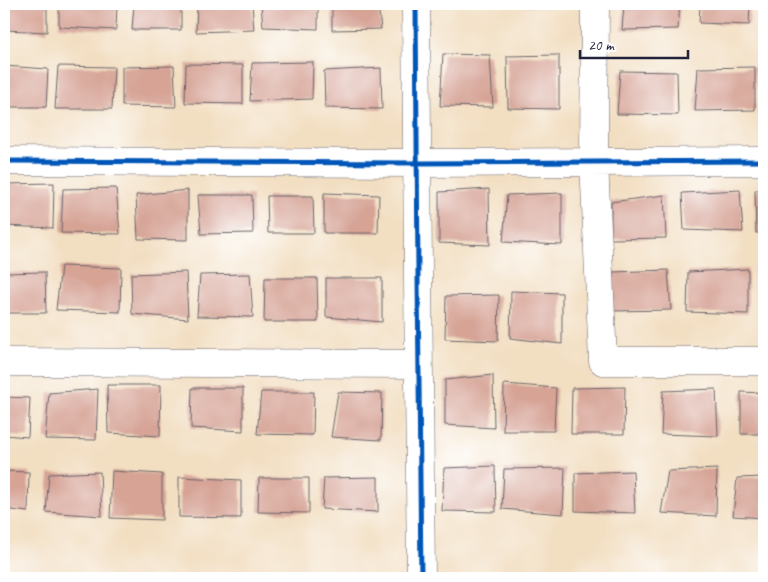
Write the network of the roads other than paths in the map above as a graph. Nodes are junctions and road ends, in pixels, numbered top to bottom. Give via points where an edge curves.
1 (416, 4) edge
2 (595, 4) edge
3 (4, 161) edge
4 (764, 161) edge
5 (594, 162) junction
6 (418, 163) junction
7 (764, 361) edge
8 (4, 362) edge
9 (418, 364) junction
10 (421, 578) edge

1 - 6 street
2 - 5 street
3 - 6 street
4 - 5 street
5 - 6 street
5 - 7 street via 603,361
6 - 9 street
8 - 9 street
9 - 10 street

